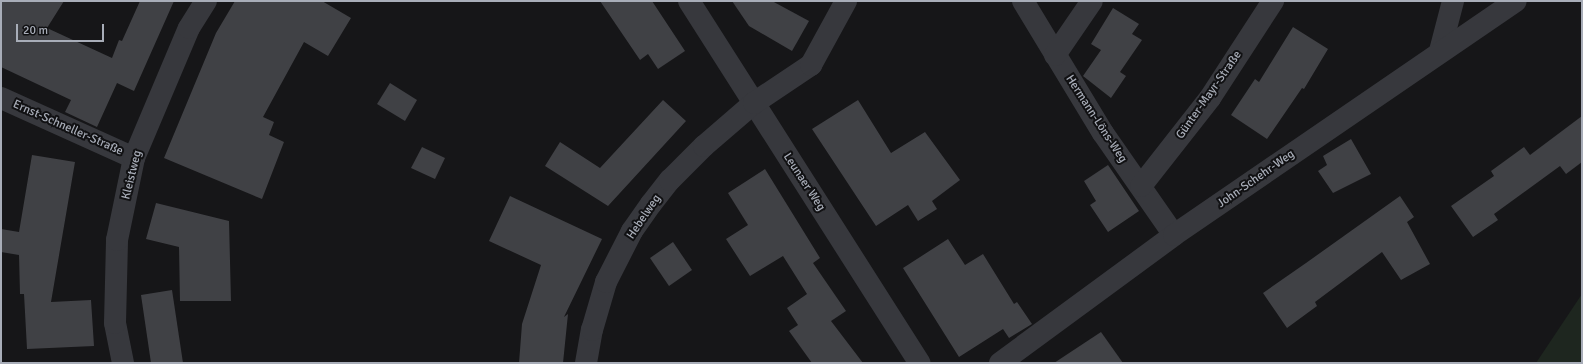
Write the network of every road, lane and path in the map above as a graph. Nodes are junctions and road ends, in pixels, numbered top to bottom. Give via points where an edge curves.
1 (206, 1) edge
2 (689, 1) edge
3 (846, 1) edge
4 (1023, 1) edge
5 (1092, 1) edge
6 (1273, 1) edge
7 (1453, 1) edge
8 (1516, 1) edge
9 (1440, 51) junction
10 (1055, 55) junction
11 (1, 98) edge
12 (754, 103) junction
13 (134, 158) junction
14 (1141, 186) junction
15 (1174, 235) junction
16 (123, 363) edge
17 (586, 363) edge
18 (920, 363) edge
19 (1000, 363) edge

1 - 13 street, Kleistweg via 189,28
2 - 12 street, Leunaer Weg
3 - 12 street via 811,65
4 - 10 street, Hermann-Löns-Weg
5 - 10 street
6 - 14 street, Günter-Mayr-Straße via 1210,98
7 - 9 street
8 - 9 street, John-Schehr-Weg
9 - 15 street, John-Schehr-Weg
10 - 14 street, Hermann-Löns-Weg via 1103,133
11 - 13 street, Ernst-Schneller-Straße
12 - 17 street, Hebelweg via 704,146 670,180 632,231 606,282 592,330
12 - 18 street, Leunaer Weg
13 - 16 street, Kleistweg via 117,240 114,323
14 - 15 street, Hermann-Löns-Weg
15 - 19 street, John-Schehr-Weg

